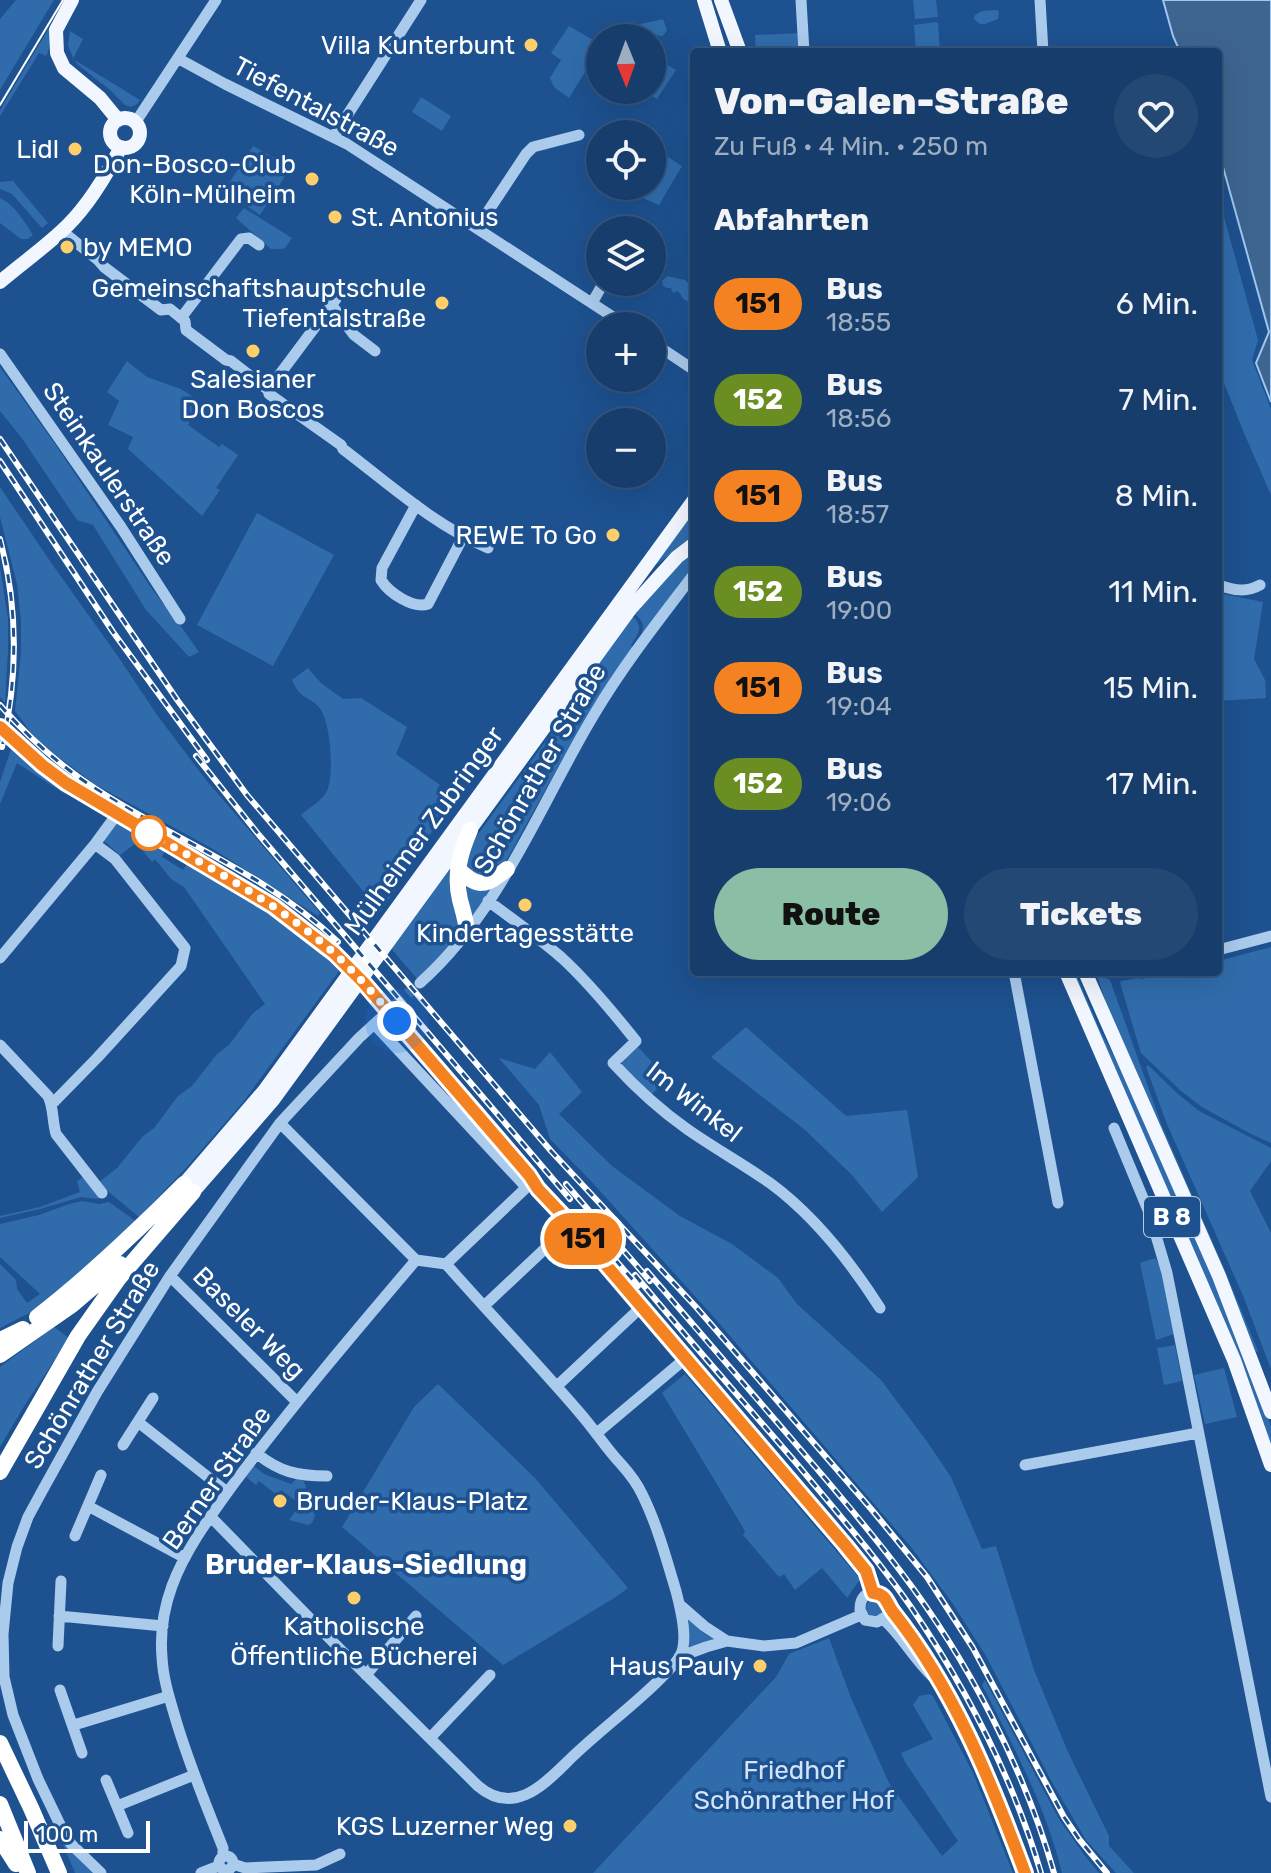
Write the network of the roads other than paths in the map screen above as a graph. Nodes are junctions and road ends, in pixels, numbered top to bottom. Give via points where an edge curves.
1 (72, 0) edge
2 (216, 0) edge
3 (421, 0) edge
4 (704, 0) edge
5 (721, 0) edge
6 (801, 0) edge
7 (1040, 0) edge
8 (719, 48) edge
9 (739, 48) edge
10 (804, 48) edge
11 (1043, 48) edge
12 (179, 59) junction
13 (118, 120) junction
14 (135, 123) junction
15 (579, 135) dead end
16 (334, 136) junction
17 (121, 147) junction
18 (477, 228) junction
19 (62, 231) junction
20 (259, 245) dead end
21 (0, 282) edge
22 (596, 296) edge
23 (592, 303) junction
24 (606, 312) edge
25 (181, 318) junction
26 (375, 351) dead end
27 (666, 351) edge
28 (0, 354) edge
29 (690, 367) edge
30 (268, 390) junction
31 (416, 505) junction
32 (690, 505) edge
33 (463, 537) junction
34 (690, 547) edge
35 (488, 548) dead end
36 (690, 579) edge
37 (1260, 585) dead end
38 (1222, 586) edge
39 (180, 619) dead end
40 (0, 727) edge
41 (117, 814) junction
42 (470, 830) junction
43 (95, 844) junction
44 (458, 869) junction
45 (507, 869) junction
46 (488, 901) junction
47 (467, 932) junction
48 (1271, 936) edge
49 (1222, 949) edge
50 (0, 958) edge
51 (1015, 976) edge
52 (1068, 976) edge
53 (1087, 976) edge
54 (420, 983) tunnel mouth
55 (0, 1045) edge
56 (52, 1104) junction
57 (280, 1123) junction
58 (1114, 1128) dead end
59 (530, 1185) junction
60 (189, 1190) junction
61 (102, 1193) dead end
62 (1058, 1203) dead end
63 (551, 1243) dead end
64 (416, 1260) junction
65 (446, 1264) junction
66 (170, 1276) junction
67 (484, 1306) junction
68 (880, 1308) dead end
69 (636, 1312) dead end
70 (0, 1342) edge
71 (0, 1355) edge
72 (686, 1358) junction
73 (557, 1386) junction
74 (153, 1398) dead end
75 (297, 1402) junction
76 (1271, 1412) edge
77 (138, 1422) junction
78 (597, 1433) junction
79 (1198, 1433) junction
80 (123, 1445) dead end
81 (256, 1453) junction
82 (1025, 1465) dead end
83 (1271, 1465) edge
84 (0, 1472) edge
85 (101, 1475) dead end
86 (327, 1476) dead end
87 (227, 1492) junction
88 (88, 1506) junction
89 (211, 1517) junction
90 (75, 1536) dead end
91 (185, 1558) junction
92 (61, 1581) dead end
93 (873, 1593) junction
94 (680, 1605) junction
95 (890, 1608) junction
96 (861, 1615) junction
97 (59, 1616) junction
98 (416, 1616) dead end
99 (884, 1620) junction
100 (163, 1626) junction
101 (727, 1641) junction
102 (58, 1646) dead end
103 (679, 1657) junction
104 (366, 1675) junction
105 (490, 1675) dead end
106 (941, 1684) junction
107 (60, 1690) dead end
108 (169, 1696) junction
109 (74, 1725) junction
110 (430, 1738) junction
111 (0, 1743) edge
112 (82, 1753) dead end
113 (194, 1775) junction
114 (106, 1780) dead end
115 (1271, 1797) edge
116 (0, 1804) edge
117 (117, 1806) junction
118 (128, 1833) dead end
119 (0, 1839) edge
120 (340, 1854) dead end
121 (225, 1862) junction
122 (21, 1873) edge
123 (28, 1873) edge
124 (59, 1873) edge
125 (101, 1873) edge
126 (201, 1873) edge
127 (1025, 1873) edge

1 - 13 main road via 56,30 60,61
2 - 12 street
3 - 16 street
4 - 8 main road
5 - 9 main road
6 - 10 street
7 - 11 street
12 - 14 street
12 - 16 street, Tiefentalstraße
13 - 14 main road
13 - 17 main road via 110,135
14 - 17 main road via 137,142
15 - 18 street via 533,147
16 - 18 street, Tiefentalstraße
17 - 19 main road
18 - 23 street, Tiefentalstraße
19 - 21 main road
19 - 25 street via 161,310 170,309
20 - 25 street via 249,238 238,242
22 - 23 street
23 - 24 street, Tiefentalstraße
25 - 30 street via 186,330
26 - 30 street via 354,335 333,302
27 - 29 street
28 - 39 street, Steinkaulerstraße
30 - 31 street
31 - 33 street
31 - 33 street via 382,568 381,580 389,590 413,604 428,604
32 - 60 main road, Mülheimer Zubringer
33 - 35 street
34 - 42 main road, Mülheimer Zubringer via 631,608
36 - 45 street, Schönrather Straße via 594,714
37 - 38 street via 1238,591
40 - 41 street via 66,783
41 - 43 street
41 - 59 street via 273,906 334,953 475,1111
42 - 44 highway
42 - 60 main road, Mülheimer Zubringer via 273,1100
43 - 50 street
43 - 56 street via 115,859 185,948 181,966
44 - 45 highway via 480,884
44 - 47 highway
45 - 46 street, Schönrather Straße
46 - 47 street, Schönrather Straße
46 - 68 street, Im Winkel via 563,959 636,1041 613,1063 634,1086 795,1204 858,1273
47 - 54 street, Schönrather Straße
48 - 49 street
51 - 62 street
52 - 83 main road, B 8 via 1234,1360
53 - 76 main road, B 8 via 1219,1276
55 - 56 street
56 - 61 street via 56,1134
57 - 59 street, Schönrather Straße via 379,1020
57 - 64 street
57 - 66 street, Schönrather Straße
58 - 79 street via 1161,1250
59 - 65 street
59 - 72 street via 571,1224
60 - 70 highway via 23,1329
60 - 71 highway via 106,1277
60 - 84 highway via 78,1336
63 - 67 street
64 - 65 street
64 - 75 street, Berner Straße
65 - 67 street
66 - 75 street, Baseler Weg
66 - 125 street, Schönrather Straße via 97,1392 28,1517 8,1583 4,1677 13,1715 65,1835
67 - 73 street
69 - 73 street
72 - 78 street
72 - 93 street via 866,1571
73 - 78 street
74 - 77 street
75 - 81 street, Berner Straße
77 - 80 street
77 - 87 street
78 - 94 street via 642,1494
79 - 82 street
79 - 115 street
81 - 86 street via 293,1474
81 - 87 street, Berner Straße
85 - 88 street
87 - 89 street, Berner Straße
88 - 90 street
88 - 91 street
89 - 91 street, Berner Straße
89 - 104 street
91 - 100 street, Berner Straße via 166,1603
92 - 97 street
93 - 95 street via 887,1598
93 - 96 street via 863,1598
94 - 101 street
94 - 103 street via 684,1639
95 - 99 street
95 - 106 street
96 - 99 street via 870,1622
96 - 101 street via 796,1643
97 - 100 street
97 - 102 street
98 - 104 street
99 - 106 street
100 - 108 street, Berner Straße via 161,1655
101 - 103 street
103 - 110 street via 640,1698 523,1797 485,1791
104 - 110 street
105 - 110 street
106 - 127 street via 1002,1808
107 - 109 street
108 - 109 street
108 - 113 street, Berner Straße
109 - 112 street
111 - 124 highway
113 - 117 street
113 - 121 street, Berner Straße
114 - 117 street
116 - 123 highway
117 - 118 street
119 - 122 highway
120 - 121 street via 316,1865 245,1868
121 - 126 street

